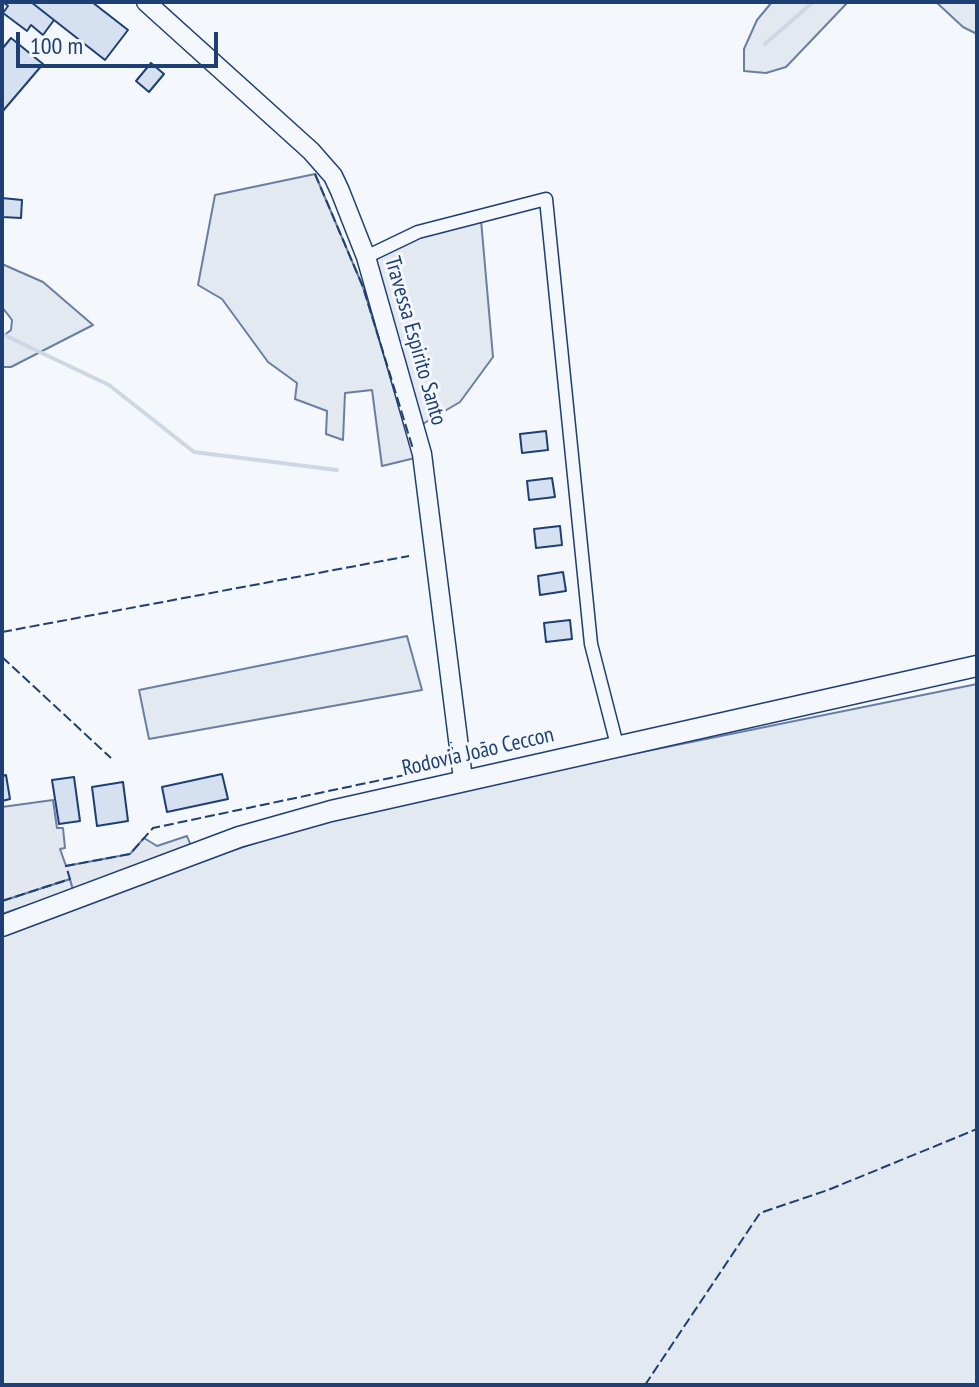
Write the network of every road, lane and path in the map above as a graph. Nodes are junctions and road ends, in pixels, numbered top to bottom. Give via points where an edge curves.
1 (146, 2) edge
2 (366, 257) junction
3 (977, 666) edge
4 (617, 745) junction
5 (463, 779) junction
6 (2, 926) edge

1 - 2 street, Travessa Espirito Santo via 323,164 340,191
2 - 4 street via 418,232 546,199 591,644
2 - 5 street, Travessa Espirito Santo via 422,454
3 - 4 main road, Rodovia João Ceccon
4 - 5 main road, Rodovia João Ceccon
5 - 6 main road, Rodovia João Ceccon via 239,837

